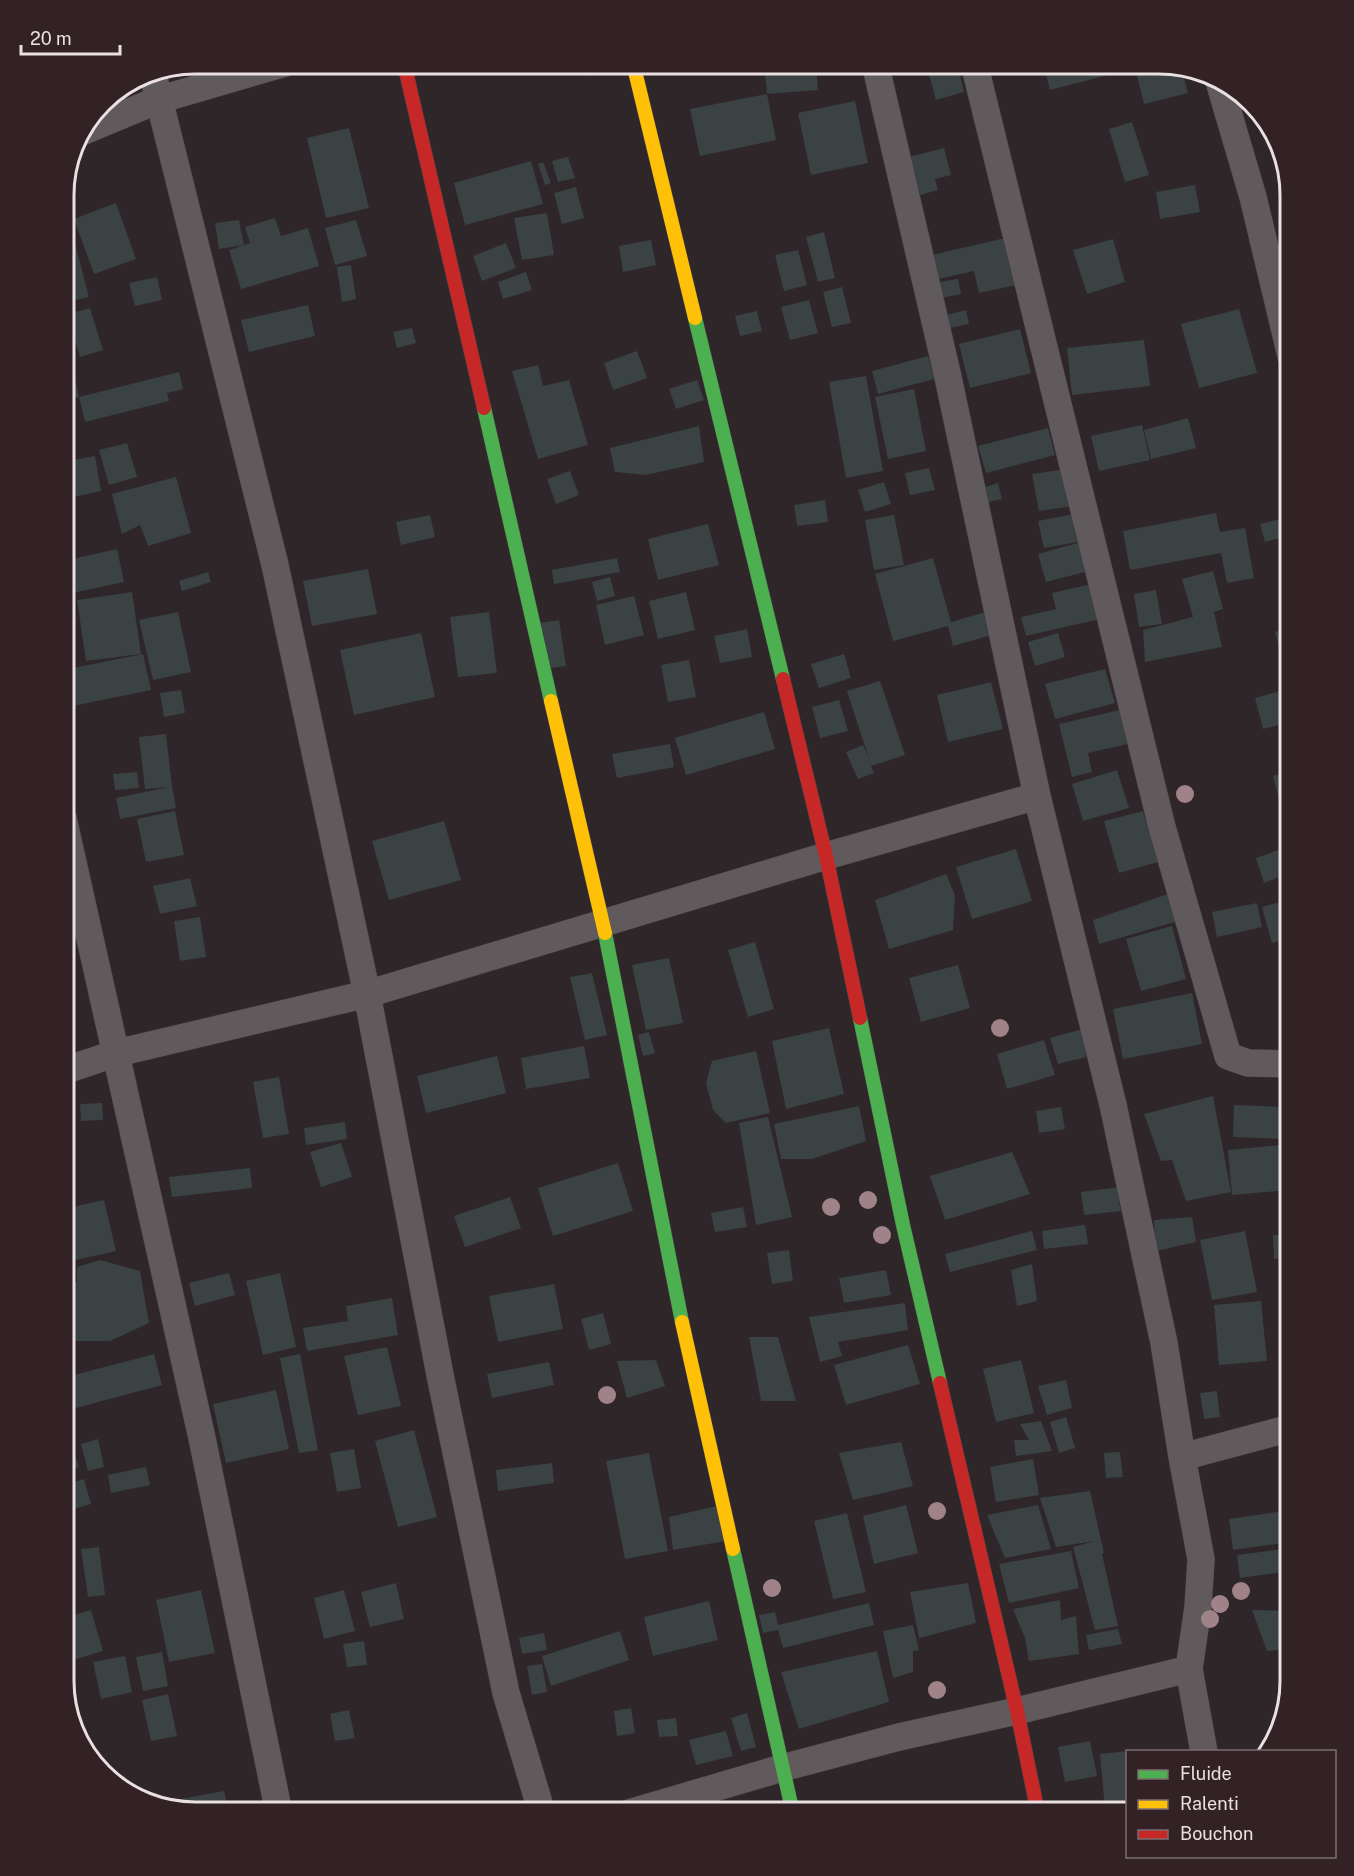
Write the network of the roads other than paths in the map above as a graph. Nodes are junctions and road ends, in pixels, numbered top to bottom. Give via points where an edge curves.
1 (247, 74) edge
2 (407, 74) edge
3 (636, 74) edge
4 (879, 74) edge
5 (977, 74) edge
6 (154, 81) edge
7 (1222, 91) edge
8 (158, 100) junction
9 (95, 126) edge
10 (1280, 310) edge
11 (1037, 796) junction
12 (826, 856) junction
13 (74, 866) edge
14 (603, 924) junction
15 (367, 994) junction
16 (117, 1053) junction
17 (1280, 1064) edge
18 (74, 1067) edge
19 (1280, 1431) edge
20 (1182, 1457) junction
21 (1189, 1669) junction
22 (1017, 1711) junction
23 (1204, 1750) edge
24 (782, 1768) junction
25 (277, 1802) edge
26 (539, 1802) edge
27 (666, 1802) edge
28 (790, 1802) edge
29 (1036, 1802) edge

1 - 8 street
2 - 14 street
3 - 12 street
4 - 11 street
5 - 17 street via 1161,827 1228,1056 1248,1063
6 - 8 street
7 - 10 street
8 - 9 street
8 - 15 street via 275,565
11 - 12 street
11 - 20 street via 1115,1116 1164,1342
12 - 14 street
12 - 22 street via 903,1225
13 - 16 street
14 - 15 street
14 - 24 street via 684,1332
15 - 16 street
15 - 26 street via 506,1693
16 - 18 street
16 - 25 street
19 - 20 street
20 - 21 street via 1201,1559
21 - 22 street
21 - 23 street
22 - 24 street
22 - 29 street
24 - 27 street
24 - 28 street

